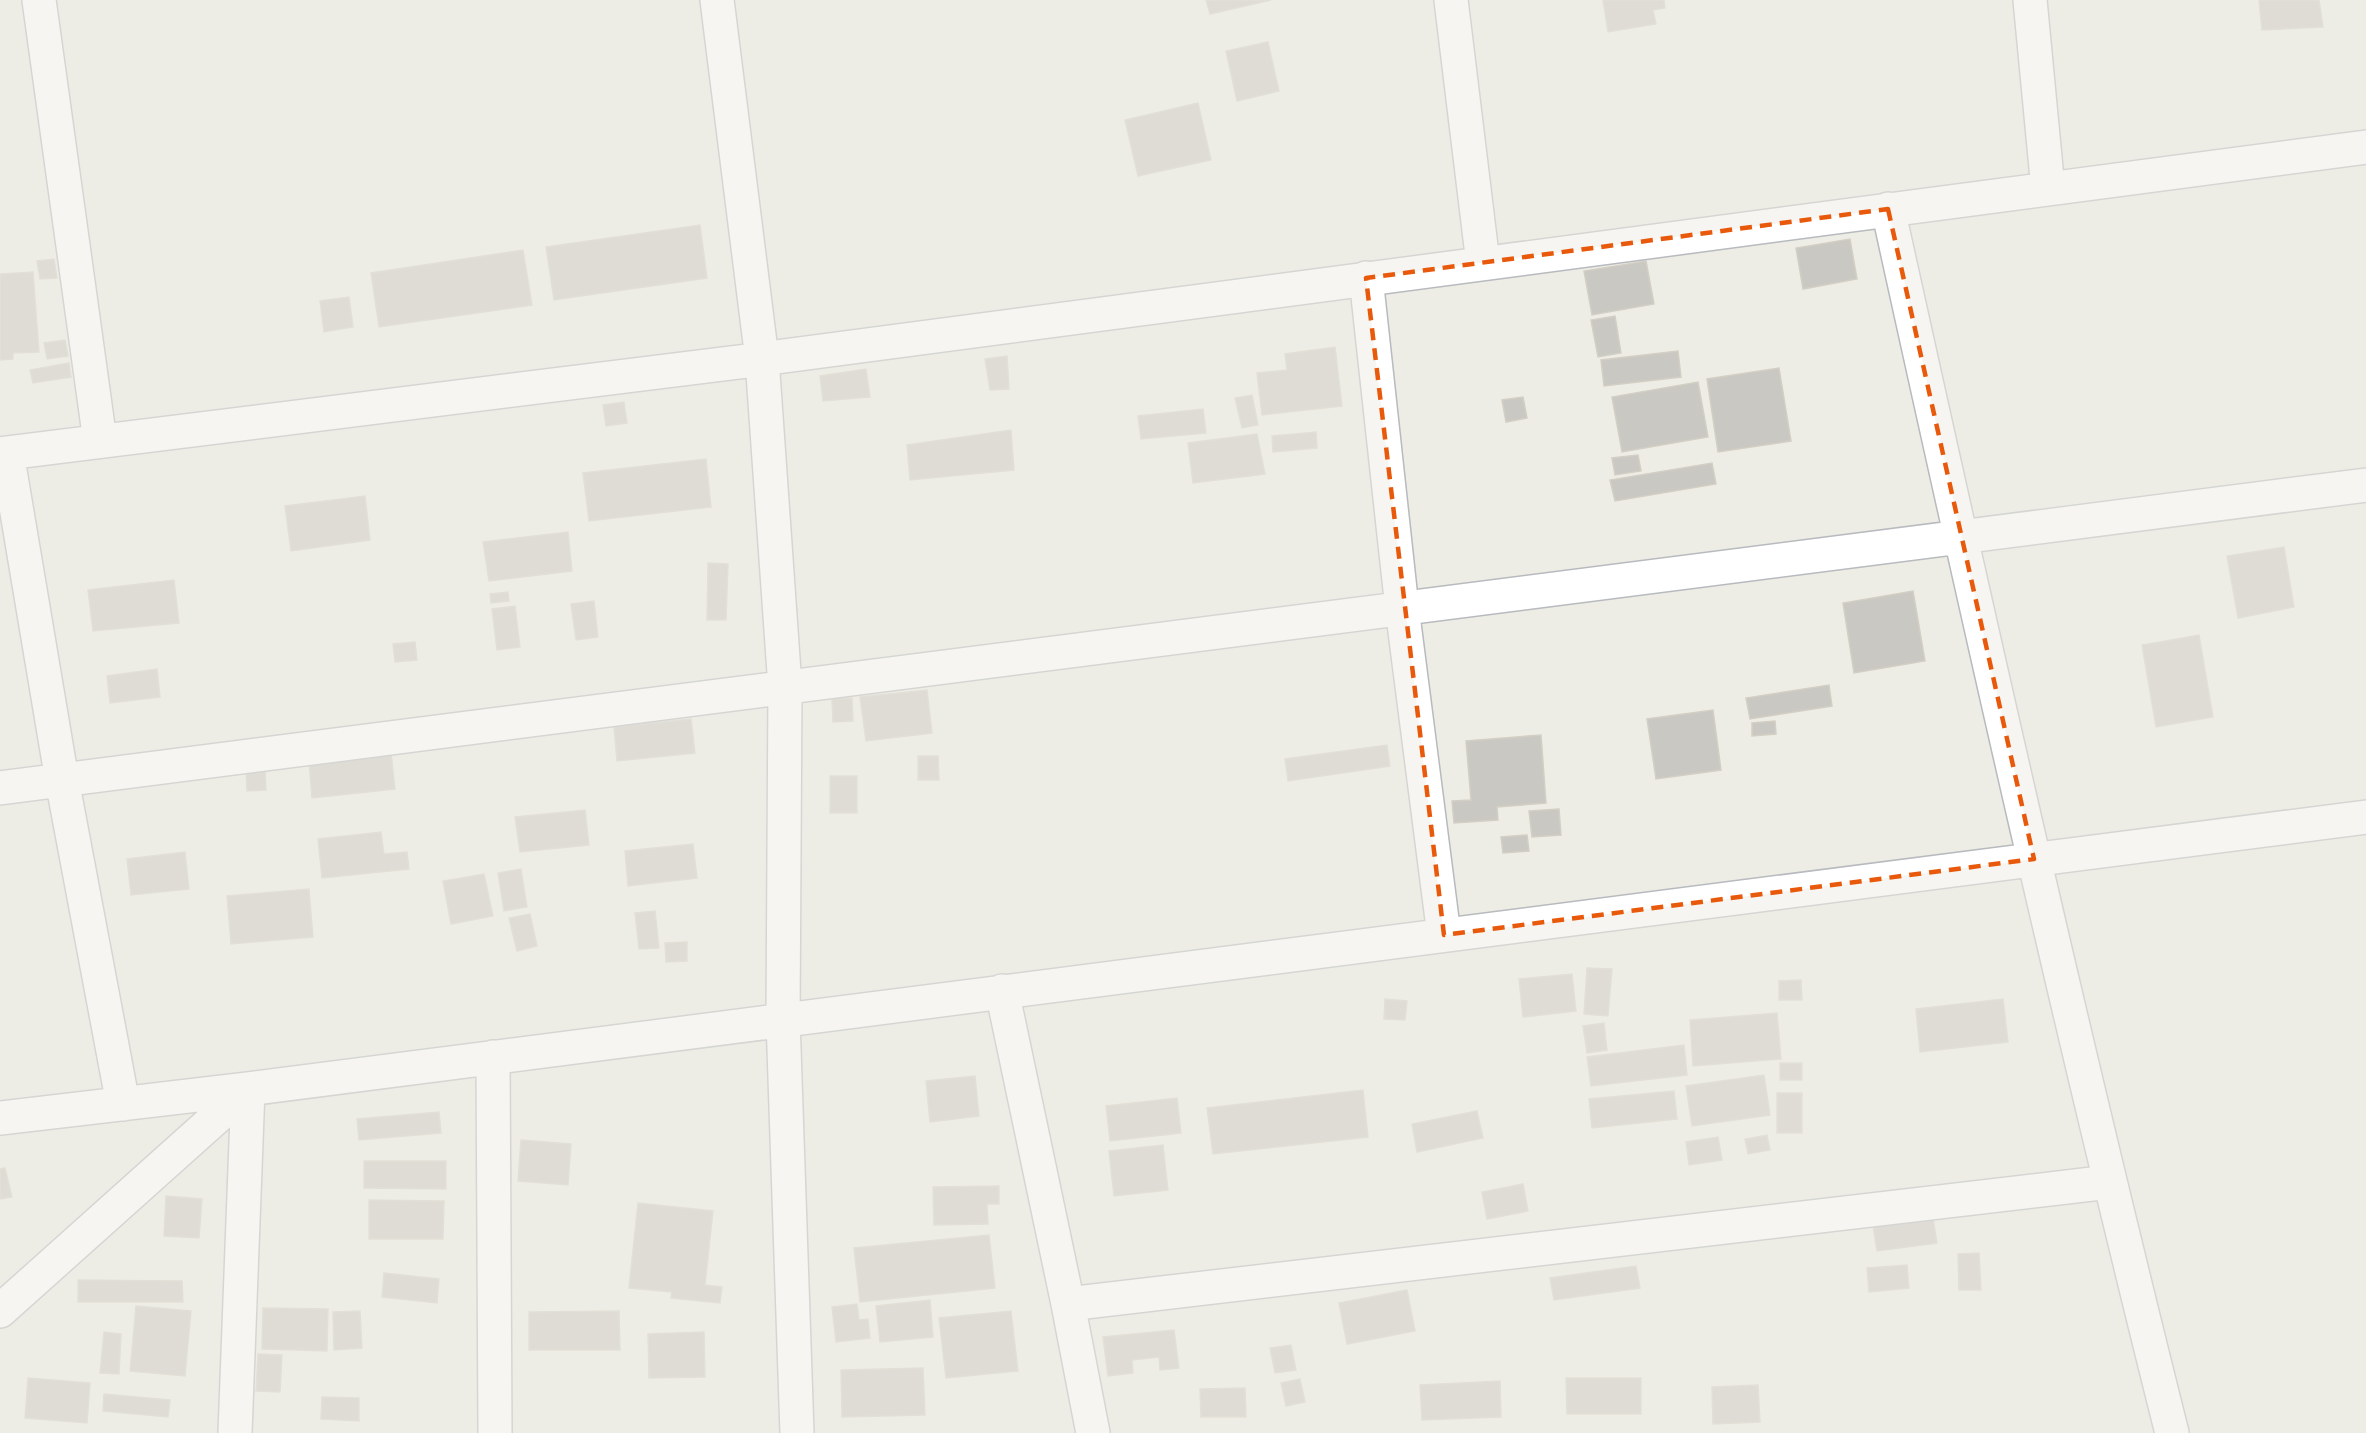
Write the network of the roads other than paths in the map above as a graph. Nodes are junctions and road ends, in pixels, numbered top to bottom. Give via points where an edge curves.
1 (39, 0) edge
2 (717, 0) edge
3 (1451, 0) edge
4 (2030, 0) edge
5 (2366, 147) edge
6 (2048, 189) junction
7 (1888, 209) junction
8 (1483, 263) junction
9 (1366, 278) junction
10 (762, 359) junction
11 (100, 441) junction
12 (4, 454) edge
13 (2366, 485) edge
14 (1960, 537) junction
15 (1402, 608) junction
16 (785, 687) junction
17 (62, 780) junction
18 (0, 788) edge
19 (2366, 817) edge
20 (2034, 859) junction
21 (1444, 935) junction
22 (1002, 991) junction
23 (783, 1019) junction
24 (493, 1057) junction
25 (248, 1089) junction
26 (123, 1104) junction
27 (0, 1118) edge
28 (2109, 1182) junction
29 (1068, 1304) junction
30 (0, 1311) edge
31 (235, 1433) edge
32 (495, 1433) edge
33 (797, 1433) edge
34 (1093, 1433) edge
35 (2172, 1433) edge

1 - 11 street
2 - 10 street
3 - 8 street
4 - 6 street
5 - 6 street
6 - 7 street
7 - 8 street
7 - 14 street
8 - 9 street
9 - 10 street
9 - 15 street
10 - 11 street
10 - 16 street
11 - 12 street
12 - 17 street
13 - 14 street
14 - 15 street
14 - 20 street
15 - 16 street
15 - 21 street
16 - 17 street
16 - 23 street
17 - 18 street
17 - 26 street
19 - 20 street
20 - 21 street
20 - 28 street
21 - 22 street
22 - 23 street
22 - 29 street
23 - 24 street
23 - 33 street
24 - 25 street
24 - 32 street
25 - 26 street
25 - 30 street
25 - 31 street
26 - 27 street
28 - 29 street
28 - 35 street
29 - 34 street

